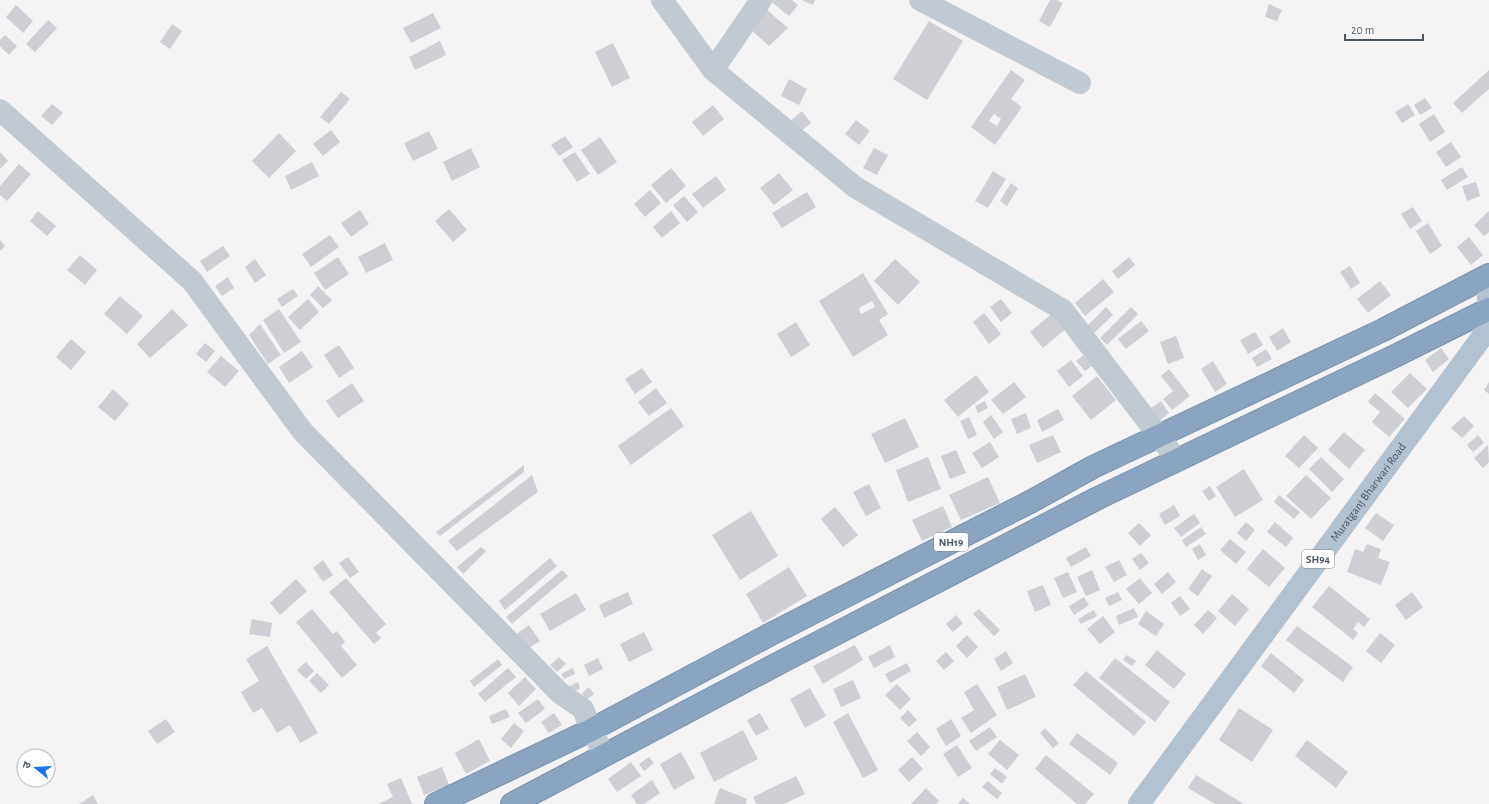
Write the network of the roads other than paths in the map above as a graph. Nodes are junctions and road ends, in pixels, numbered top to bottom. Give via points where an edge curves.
1 (662, 0) edge
2 (761, 0) edge
3 (920, 0) edge
4 (713, 70) junction
5 (1080, 83) dead end
6 (0, 110) edge
7 (1489, 275) edge
8 (1488, 309) edge
9 (1158, 436) junction
10 (1177, 460) junction
11 (591, 730) junction
12 (605, 755) junction
13 (436, 804) edge
14 (512, 804) edge
15 (1138, 804) edge

1 - 4 street
2 - 4 street
3 - 5 street
4 - 9 street via 855,187 1063,310
6 - 11 street via 192,281 303,432 560,693 583,709
7 - 8 main road, Muratganj Bharwari Road
7 - 9 highway, NH19 via 1383,330
8 - 10 highway, NH19
8 - 15 main road, Muratganj Bharwari Road / SH94 via 1482,337
9 - 10 street
9 - 11 highway, NH19 via 1093,467
10 - 12 highway, NH19 via 1092,501
11 - 12 street
11 - 13 highway, NH19
12 - 14 highway, NH19

